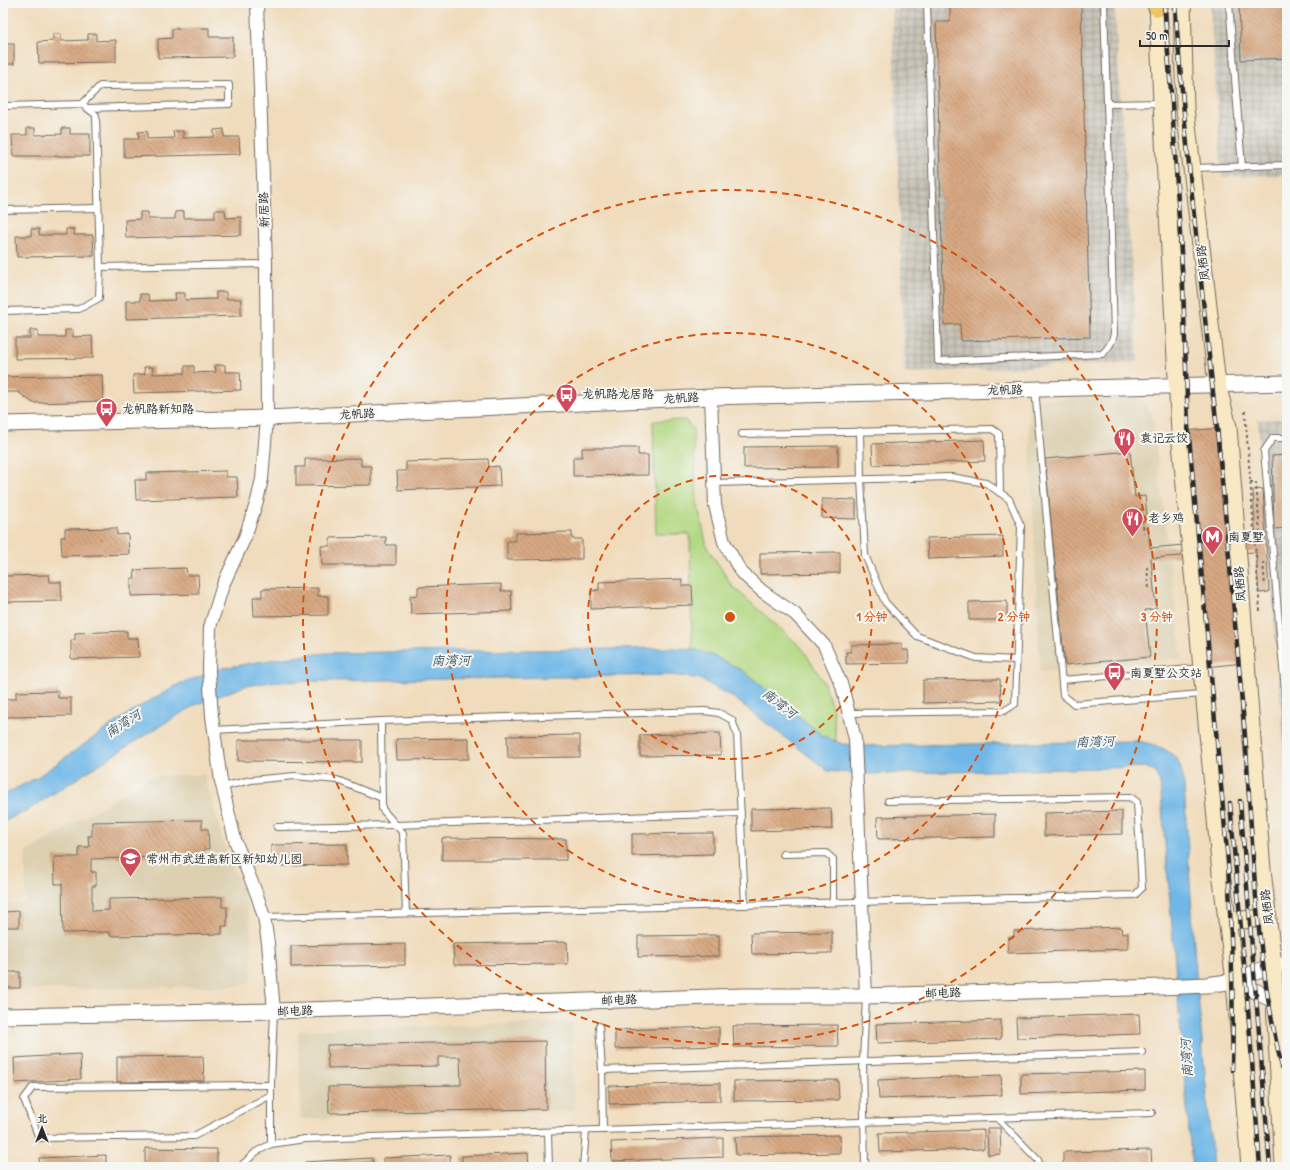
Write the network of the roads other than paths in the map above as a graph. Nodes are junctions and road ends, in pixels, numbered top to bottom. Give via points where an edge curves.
1 (257, 3) edge
2 (927, 3) edge
3 (1104, 3) edge
4 (1182, 3) edge
5 (1229, 3) edge
6 (1158, 4) edge
7 (1162, 103) junction
8 (1107, 104) junction
9 (3, 106) edge
10 (85, 106) junction
11 (1287, 165) edge
12 (1242, 167) junction
13 (1192, 168) junction
14 (98, 208) junction
15 (3, 210) edge
16 (266, 264) junction
17 (100, 267) junction
18 (3, 311) edge
19 (1287, 383) edge
20 (1216, 384) junction
21 (1179, 386) junction
22 (1035, 389) junction
23 (711, 397) junction
24 (267, 418) junction
25 (3, 424) edge
26 (860, 430) junction
27 (742, 434) dead end
28 (1287, 438) edge
29 (861, 479) junction
30 (714, 483) junction
31 (1000, 493) junction
32 (1016, 660) junction
33 (1202, 668) junction
34 (1062, 680) junction
35 (1205, 694) junction
36 (848, 713) junction
37 (1287, 714) edge
38 (380, 721) junction
39 (214, 730) junction
40 (222, 787) junction
41 (382, 798) junction
42 (888, 801) dead end
43 (741, 813) junction
44 (396, 825) junction
45 (277, 827) dead end
46 (783, 854) dead end
47 (833, 902) junction
48 (862, 902) junction
49 (745, 905) junction
50 (406, 914) junction
51 (264, 917) junction
52 (1268, 918) junction
53 (1227, 921) junction
54 (1280, 965) edge
55 (1235, 981) junction
56 (866, 996) junction
57 (1281, 1001) edge
58 (274, 1011) junction
59 (3, 1016) edge
60 (599, 1026) dead end
61 (1142, 1052) dead end
62 (863, 1061) junction
63 (602, 1070) junction
64 (271, 1084) junction
65 (271, 1095) junction
66 (1152, 1113) dead end
67 (997, 1118) junction
68 (864, 1122) junction
69 (603, 1130) junction
70 (586, 1131) junction
71 (548, 1132) junction
72 (271, 1144) junction
73 (240, 1167) edge
74 (548, 1167) edge
75 (583, 1167) edge
76 (865, 1167) edge
77 (1040, 1167) edge
78 (1250, 1167) edge
79 (1284, 1167) edge

1 - 16 street, 新居路
2 - 8 lane via 938,361 1102,354 1108,349 1114,334
3 - 8 lane
4 - 13 main road, 凤栖路 via 1185,108
5 - 12 lane
6 - 7 main road
7 - 8 lane
7 - 21 main road
9 - 10 lane
10 - 10 lane via 100,86 229,84 229,104
10 - 14 lane via 96,115
11 - 12 lane
12 - 13 lane
13 - 20 main road, 凤栖路
14 - 15 lane
14 - 17 lane
16 - 17 lane
16 - 24 street, 新居路
17 - 18 lane via 99,298 79,309
19 - 20 street, 龙帆路
20 - 21 street, 龙帆路
20 - 52 main road, 凤栖路 via 1228,427 1262,870
21 - 22 street, 龙帆路
21 - 33 main road via 1180,432
22 - 23 street, 龙帆路
22 - 34 lane
23 - 24 street, 龙帆路
23 - 30 street
24 - 25 street, 龙帆路
24 - 39 street, 新居路 via 262,479 257,501 245,537 223,585 210,627 209,671
26 - 27 lane
26 - 29 lane
26 - 31 lane via 992,429 999,434
28 - 37 lane via 1273,438 1264,451
29 - 30 lane
29 - 31 lane via 951,477 986,483
29 - 32 lane via 865,555 885,602 917,636 976,658
30 - 36 street via 715,505 724,542 741,572 762,591 795,614 824,644 842,686
31 - 32 lane via 1008,500 1021,526
32 - 36 lane via 1015,704 1004,711
33 - 34 lane
33 - 35 main road
34 - 35 lane via 1063,695 1074,704
35 - 53 main road
36 - 48 street via 855,739
38 - 39 lane
38 - 41 lane
38 - 43 lane via 704,710 719,713 732,720 737,734
39 - 40 street, 新居路
40 - 41 lane via 251,780 295,776 337,780
40 - 51 street, 新居路 via 235,840
41 - 44 lane via 382,809
42 - 48 lane via 1130,797 1137,802 1142,888 1136,895
43 - 44 lane
43 - 49 lane
44 - 45 lane
44 - 50 lane via 403,833
46 - 47 lane via 826,853 832,858
47 - 48 lane
47 - 49 lane
48 - 56 street
49 - 50 lane
50 - 51 lane
51 - 58 street, 新居路
52 - 53 main road
52 - 54 main road, 凤栖路
53 - 55 main road
54 - 55 street, 邮电路
54 - 57 main road, 凤栖路
55 - 56 street, 邮电路 via 1162,987
55 - 57 street
55 - 78 main road
56 - 58 street, 邮电路 via 743,996
56 - 62 lane
57 - 79 main road, 凤栖路
58 - 59 street, 邮电路
58 - 64 lane
60 - 63 lane
61 - 62 lane
62 - 63 lane
62 - 68 lane
63 - 69 lane
64 - 65 lane
64 - 65 lane via 33,1087 24,1098 39,1138 194,1136
65 - 72 lane
66 - 67 lane
67 - 68 lane
67 - 77 lane via 1038,1160
68 - 69 lane
68 - 76 lane
69 - 70 lane
70 - 71 lane
70 - 75 lane
71 - 72 lane via 305,1139
71 - 74 lane
72 - 73 lane via 256,1152

